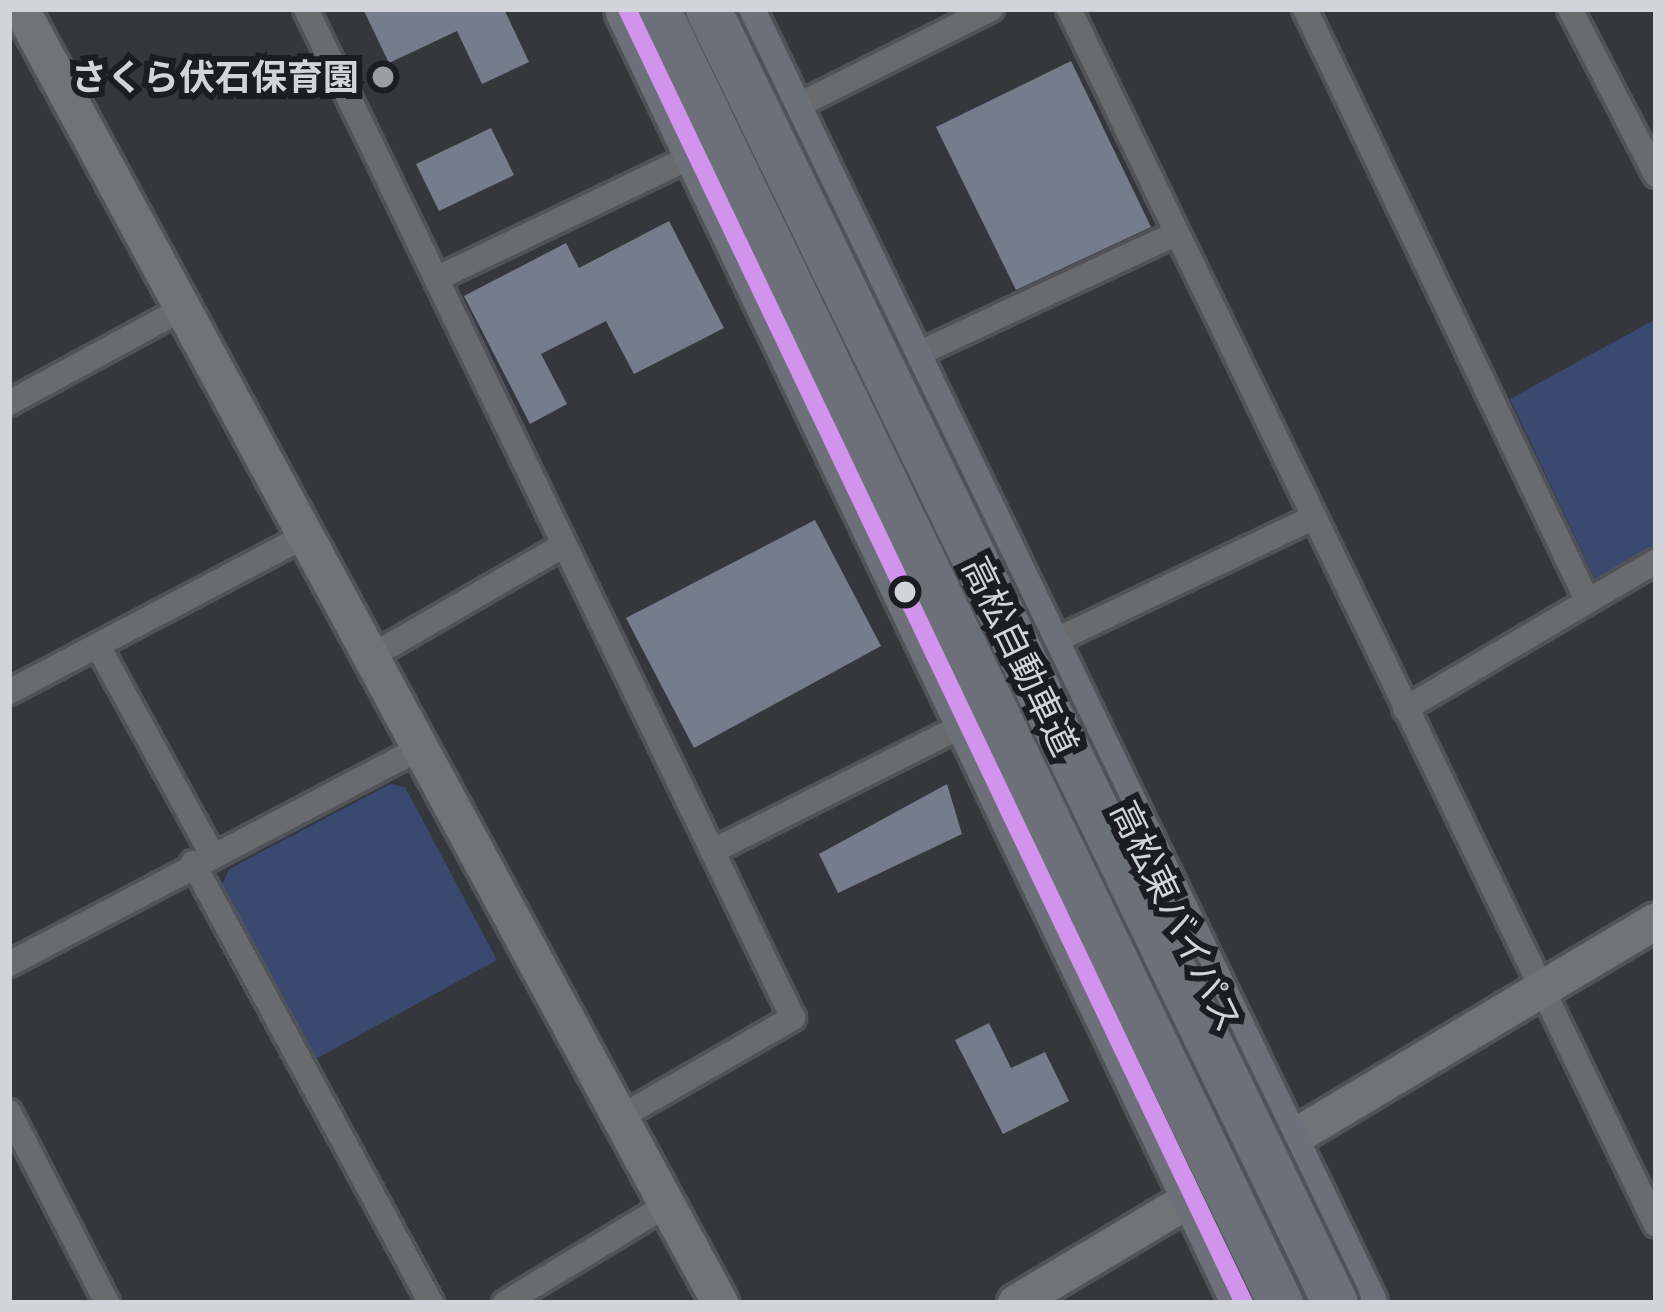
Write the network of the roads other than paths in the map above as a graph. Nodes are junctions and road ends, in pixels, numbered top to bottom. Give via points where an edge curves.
1 (21, 9) edge
2 (306, 9) edge
3 (627, 9) edge
4 (657, 9) edge
5 (708, 9) edge
6 (741, 9) edge
7 (991, 9) edge
8 (1069, 9) edge
9 (1305, 9) edge
10 (1570, 9) edge
11 (790, 110) junction
12 (698, 153) junction
13 (1656, 175) edge
14 (1174, 234) junction
15 (438, 278) junction
16 (182, 309) junction
17 (909, 358) junction
18 (9, 403) edge
19 (1312, 518) junction
20 (305, 536) junction
21 (564, 545) junction
22 (1656, 561) edge
23 (1587, 600) junction
24 (1046, 645) junction
25 (99, 648) junction
26 (370, 657) junction
27 (9, 692) edge
28 (1406, 709) junction
29 (965, 724) junction
30 (419, 749) junction
31 (713, 851) junction
32 (202, 858) junction
33 (1656, 921) edge
34 (9, 964) edge
35 (1539, 992) junction
36 (9, 1112) edge
37 (620, 1118) junction
38 (1285, 1142) junction
39 (1191, 1197) junction
40 (667, 1205) junction
41 (1656, 1225) edge
42 (107, 1303) edge
43 (431, 1303) edge
44 (505, 1303) edge
45 (720, 1303) edge
46 (1016, 1303) edge
47 (1244, 1303) edge
48 (1280, 1303) edge
49 (1335, 1303) edge
50 (1364, 1303) edge

1 - 16 street
2 - 15 street
3 - 12 highway
4 - 48 highway, 高松自動車道, bridge
5 - 49 highway, 高松自動車道, bridge
6 - 11 highway, 高松東バイパス
7 - 11 street
8 - 14 street
9 - 23 street
10 - 13 street
11 - 12 street
11 - 17 highway, 高松東バイパス
12 - 15 street
12 - 29 highway
14 - 17 street
14 - 19 street
15 - 21 street
16 - 18 street
16 - 20 street
17 - 24 highway, 高松東バイパス
19 - 24 street
19 - 28 street
20 - 25 street
20 - 26 street
21 - 26 street
21 - 31 street
22 - 23 street
23 - 28 street
24 - 38 highway, 高松東バイパス
25 - 27 street
25 - 32 street
26 - 30 street
28 - 35 street
29 - 31 street
29 - 39 highway
30 - 32 street
30 - 37 street
31 - 37 street via 793,1018
32 - 34 street
32 - 43 street
33 - 35 street
35 - 38 street
35 - 41 street
36 - 42 street
37 - 40 street
38 - 39 street
38 - 50 highway, 高松東バイパス
39 - 46 street
39 - 47 highway
40 - 44 street
40 - 45 street

